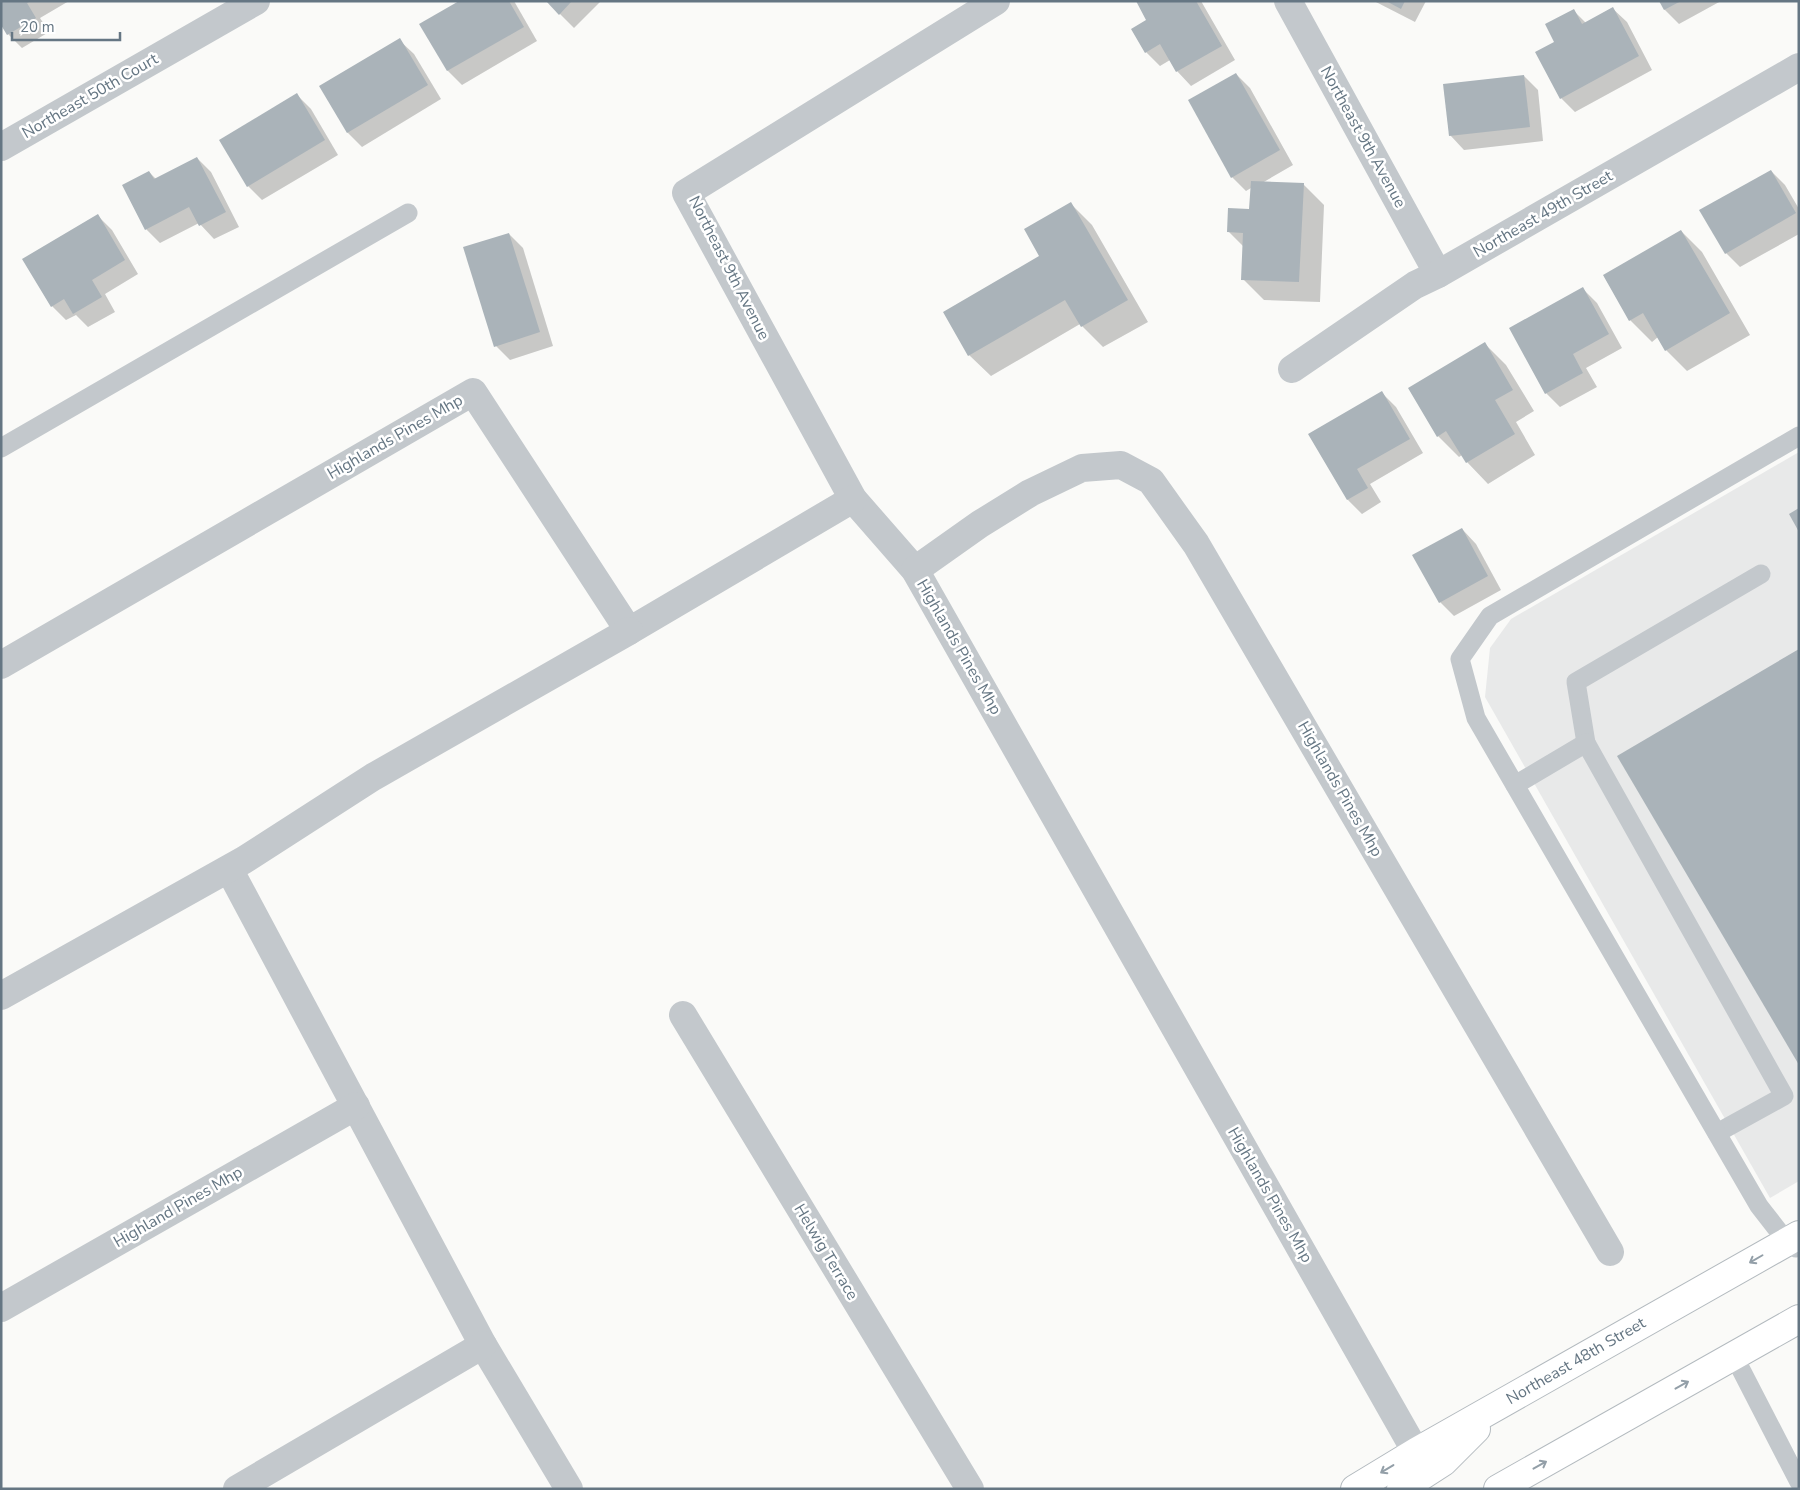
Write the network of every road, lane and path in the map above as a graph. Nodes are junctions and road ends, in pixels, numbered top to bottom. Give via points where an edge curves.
1 (256, 1) edge
2 (996, 1) edge
3 (1288, 1) edge
4 (1799, 67) edge
5 (1, 147) edge
6 (408, 213) dead end
7 (1438, 274) junction
8 (1292, 369) dead end
9 (1799, 436) edge
10 (1, 448) edge
11 (853, 499) junction
12 (915, 570) junction
13 (1761, 574) dead end
14 (629, 631) junction
15 (1, 665) edge
16 (1586, 743) junction
17 (1515, 785) junction
18 (229, 869) junction
19 (1, 996) edge
20 (682, 1015) dead end
21 (356, 1106) junction
22 (1717, 1133) junction
23 (1795, 1242) edge
24 (1610, 1252) dead end
25 (1, 1308) edge
26 (1799, 1319) edge
27 (483, 1345) junction
28 (1734, 1356) junction
29 (1500, 1405) junction
30 (1416, 1452) junction
31 (1799, 1482) edge
32 (237, 1489) edge
33 (569, 1489) edge
34 (970, 1489) edge
35 (1355, 1489) edge
36 (1401, 1489) edge
37 (1498, 1489) edge

1 - 5 street, Northeast 50th Court
2 - 11 street, Northeast 9th Avenue via 686,193
3 - 7 street, Northeast 9th Avenue
4 - 7 street, Northeast 49th Street
6 - 10 lane
7 - 8 street, Northeast 49th Street via 1415,285
9 - 17 lane via 1490,616 1460,659 1476,718
11 - 12 street, Northeast 9th Avenue
11 - 14 street
12 - 24 street, Highlands Pines Mhp via 1030,492 1082,468 1121,465 1151,481 1196,544
12 - 30 street, Highlands Pines Mhp
13 - 16 lane via 1576,682
14 - 15 street, Highlands Pines Mhp via 473,392
14 - 18 street via 373,777
16 - 17 lane
16 - 22 lane via 1784,1096
17 - 22 lane
18 - 19 street
18 - 21 street
20 - 34 street, Helwig Terrace
21 - 25 street, Highland Pines Mhp
21 - 27 street
22 - 23 lane via 1759,1206
23 -> 29 main road, Northeast 48th Street
26 - 28 main road
27 - 32 street
27 - 33 street
28 - 31 lane
37 -> 28 main road
29 - 30 main road, Northeast 48th Street
29 - 36 main road via 1443,1462
30 -> 35 main road, Northeast 48th Street

